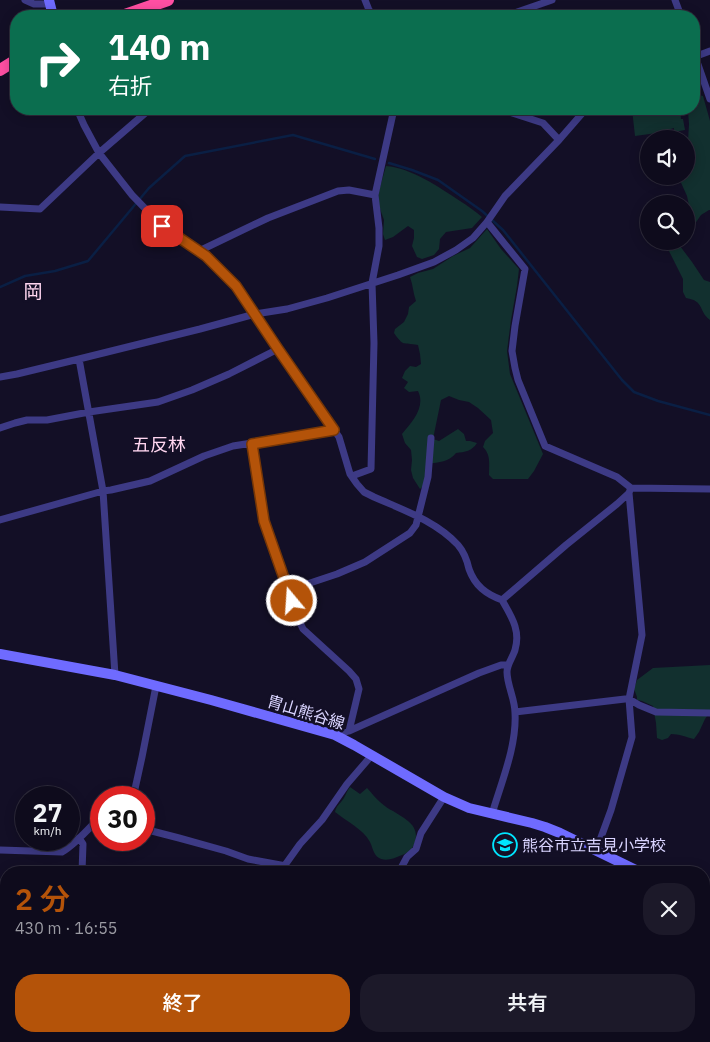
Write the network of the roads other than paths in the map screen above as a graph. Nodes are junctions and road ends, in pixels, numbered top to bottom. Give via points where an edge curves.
1 (24, 0) edge
2 (168, 0) edge
3 (552, 0) edge
4 (49, 2) edge
5 (139, 10) edge
6 (523, 10) edge
7 (700, 72) edge
8 (710, 99) edge
9 (80, 115) edge
10 (143, 115) edge
11 (393, 115) edge
12 (518, 115) edge
13 (581, 115) edge
14 (559, 140) junction
15 (99, 153) junction
16 (374, 195) junction
17 (0, 207) edge
18 (486, 222) junction
19 (199, 251) junction
20 (372, 283) junction
21 (255, 314) junction
22 (278, 349) junction
23 (79, 359) junction
24 (0, 377) edge
25 (89, 412) junction
26 (0, 428) edge
27 (334, 430) junction
28 (431, 438) dead end
29 (252, 444) junction
30 (352, 476) junction
31 (710, 489) edge
32 (630, 490) junction
33 (102, 491) junction
34 (418, 517) junction
35 (0, 520) edge
36 (289, 590) junction
37 (502, 600) junction
38 (0, 654) edge
39 (508, 665) junction
40 (115, 675) junction
41 (156, 686) junction
42 (629, 699) junction
43 (515, 712) junction
44 (710, 713) edge
45 (349, 731) junction
46 (335, 735) junction
47 (372, 755) junction
48 (135, 786) edge
49 (444, 797) junction
50 (492, 814) junction
51 (90, 827) edge
52 (155, 832) edge
53 (80, 837) edge
54 (80, 840) edge
55 (0, 850) edge
56 (15, 850) edge
57 (31, 851) edge
58 (63, 851) edge
59 (596, 851) junction
60 (82, 866) edge
61 (286, 866) joint
62 (402, 866) edge
63 (627, 866) edge

1 - 4 street via 34,4
2 - 5 highway
3 - 6 street
7 - 8 street
9 - 15 street
10 - 15 street
11 - 16 street
12 - 14 street via 543,123
13 - 14 street
14 - 18 street via 505,196
15 - 17 street via 40,209
15 - 19 street via 162,226
16 - 19 street via 338,191 268,218
16 - 20 street via 379,246
18 - 20 street via 473,238 434,262
18 - 32 street via 524,269 514,326 514,368 545,446 617,477
19 - 21 street via 236,286
20 - 21 street via 287,309
20 - 30 street via 371,469
21 - 22 street
21 - 23 street
22 - 25 street via 222,377 158,402
22 - 27 street
23 - 24 street
23 - 25 street
25 - 26 street via 47,420 26,420
25 - 33 street
27 - 29 street
27 - 30 street
28 - 34 street via 428,477
29 - 33 street via 233,446 204,456 150,481
29 - 36 street via 264,521
30 - 34 street via 364,492
31 - 32 street
32 - 37 street
32 - 42 street via 642,635
33 - 35 street
33 - 40 street
34 - 36 street via 410,533 364,562
34 - 37 street via 438,527 460,546 475,582 482,590
36 - 45 street via 303,630 356,679 359,689
37 - 39 street via 515,624 515,652
38 - 40 main road, 胄山熊谷線
39 - 43 street
39 - 45 street via 479,673
40 - 41 main road, 胄山熊谷線
41 - 46 main road, 胄山熊谷線
41 - 48 street
42 - 43 street
42 - 44 street via 656,712
42 - 59 street via 632,737
43 - 50 street via 512,748
45 - 46 street
46 - 47 main road, 胄山熊谷線
47 - 49 main road, 胄山熊谷線
47 - 61 street
49 - 50 main road, 胄山熊谷線
49 - 62 street via 421,833 416,849 406,857
50 - 59 main road, 胄山熊谷線 via 545,827
51 - 53 street
52 - 61 street via 248,859
54 - 60 street via 83,844
55 - 56 street
57 - 58 street
59 - 63 main road, 胄山熊谷線

